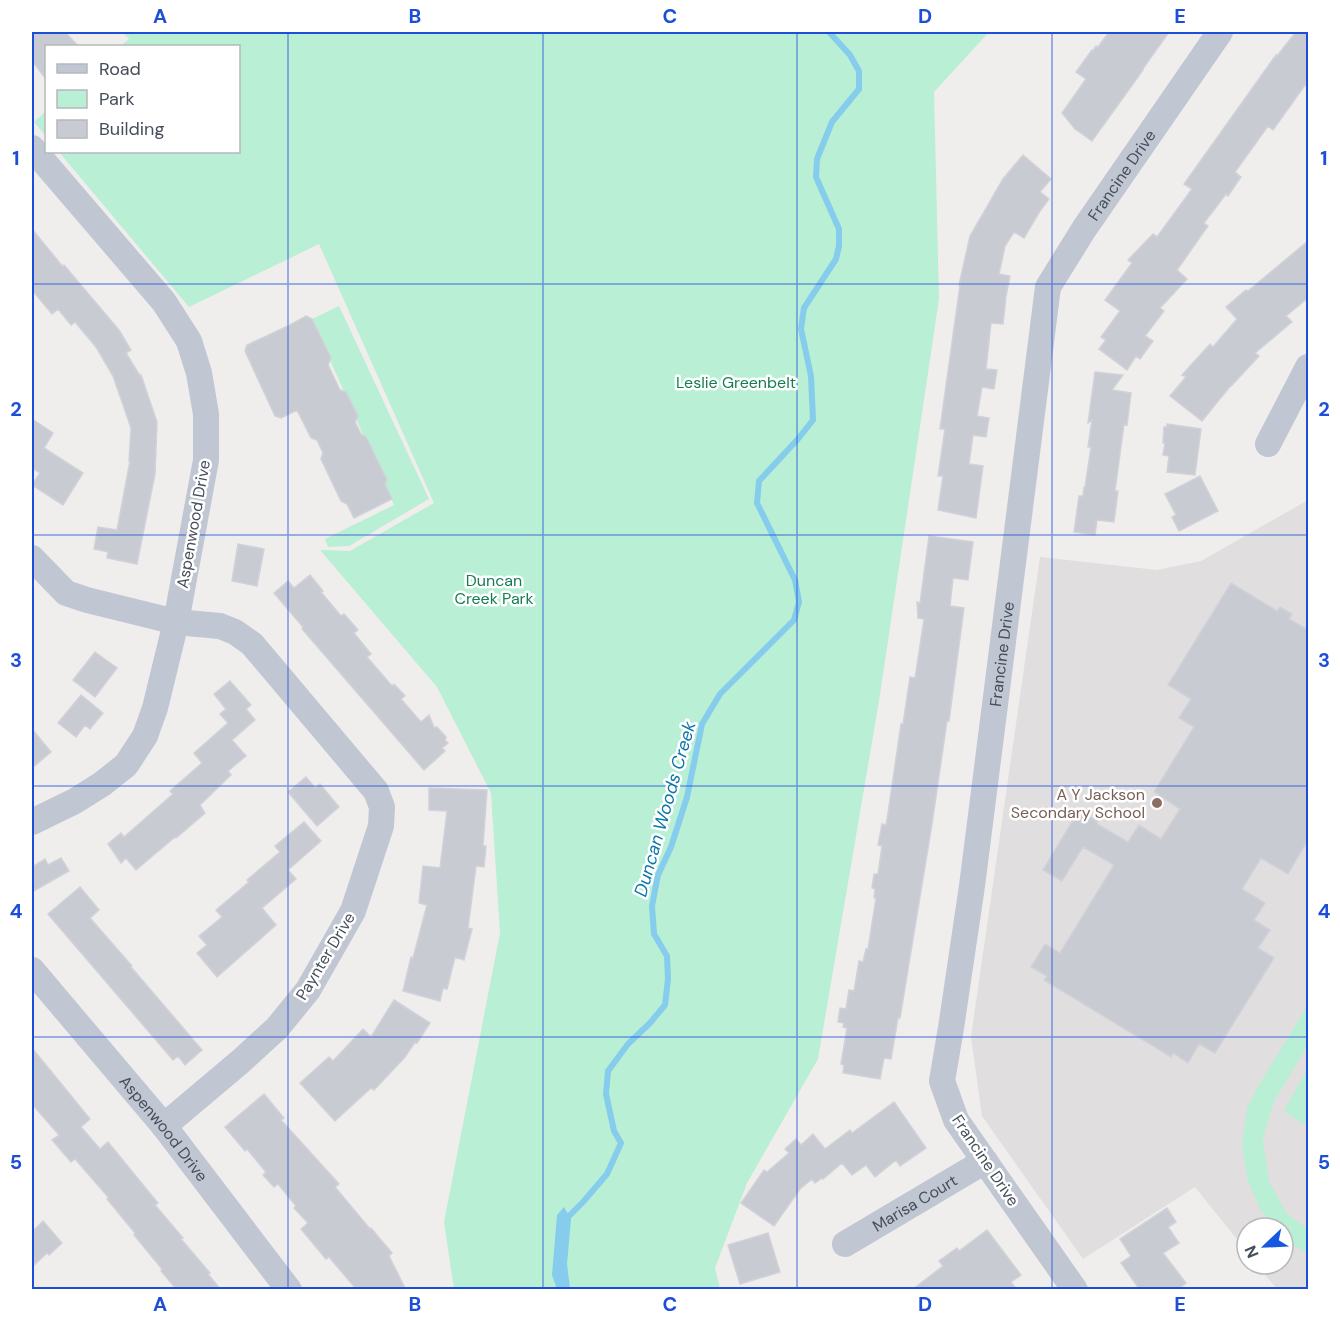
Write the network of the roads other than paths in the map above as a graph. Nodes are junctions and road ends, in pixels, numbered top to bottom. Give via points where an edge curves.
1 (1220, 32) edge
2 (32, 148) edge
3 (1308, 367) edge
4 (1268, 444) dead end
5 (32, 558) edge
6 (176, 622) junction
7 (32, 822) edge
8 (32, 970) edge
9 (164, 1126) junction
10 (985, 1161) junction
11 (845, 1244) dead end
12 (289, 1290) edge
13 (1075, 1290) edge

1 - 10 street, Francine Drive via 1048,286 972,886 942,1081 956,1120
2 - 6 street, Aspenwood Drive via 164,302 189,341 199,373 206,414 206,460
3 - 4 street
5 - 6 street, Paynter Drive via 66,593
6 - 7 street, Aspenwood Drive via 155,708 145,736 126,765 75,801
6 - 9 street, Paynter Drive via 220,626 252,644 376,791 382,807 381,826 353,911 308,990 277,1028
8 - 9 street, Aspenwood Drive
9 - 12 street, Aspenwood Drive
10 - 11 street, Marisa Court
10 - 13 street, Francine Drive

